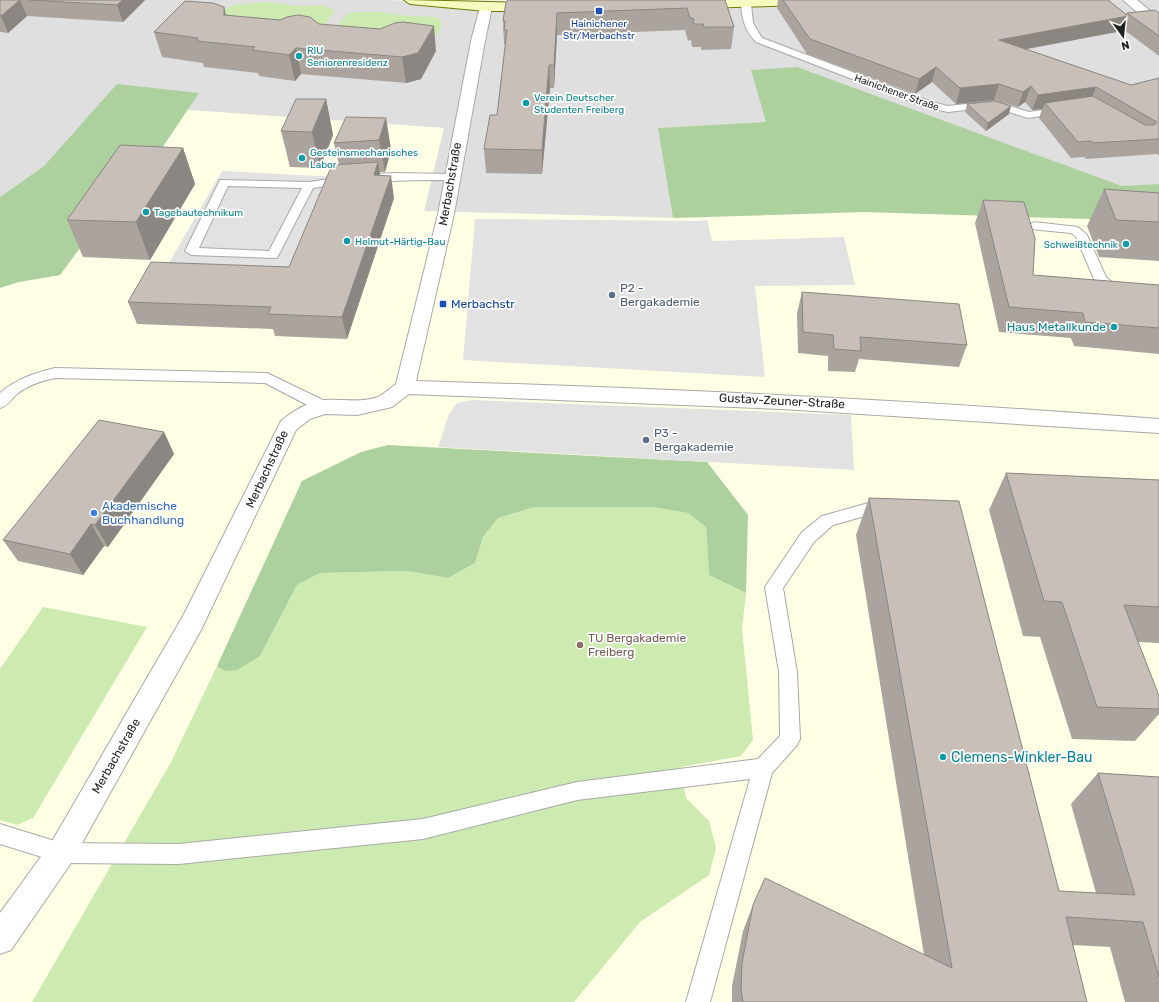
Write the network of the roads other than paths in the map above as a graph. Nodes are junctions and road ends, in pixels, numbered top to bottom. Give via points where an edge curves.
1 (410, 0) edge
2 (844, 0) edge
3 (1129, 0) edge
4 (515, 4) edge
5 (746, 4) junction
6 (684, 5) edge
7 (486, 6) junction
8 (549, 7) edge
9 (1159, 24) edge
10 (1070, 108) edge
11 (452, 177) junction
12 (309, 185) junction
13 (1034, 226) dead end
14 (1159, 294) edge
15 (405, 387) junction
16 (0, 403) edge
17 (324, 408) junction
18 (1159, 426) edge
19 (902, 508) edge
20 (763, 768) junction
21 (0, 834) edge
22 (61, 853) junction
23 (0, 939) edge
24 (698, 1002) edge

1 - 7 main road
2 - 5 main road
3 - 9 street
4 - 7 main road
4 - 8 main road
5 - 6 main road
5 - 10 lane, Hainichener Straße via 750,30 759,40 933,106 948,110 991,103 1028,115
7 - 11 street, Merbachstraße
11 - 12 lane via 356,178
11 - 15 street, Merbachstraße via 446,214
12 - 12 lane via 224,182 191,252 273,255
13 - 14 lane via 1074,230 1081,235 1100,279 1114,291
15 - 17 street, Merbachstraße via 385,402 357,408
15 - 18 street, Gustav-Zeuner-Straße via 792,401 969,411
16 - 17 lane via 19,385 38,376 63,373 267,378
17 - 22 street, Merbachstraße via 303,414 288,426 192,623
19 - 20 lane via 872,508 828,520 808,537 774,587 788,672 790,739
20 - 22 lane via 577,791 423,829 179,854
20 - 24 lane
21 - 22 lane
22 - 23 street, Merbachstraße

